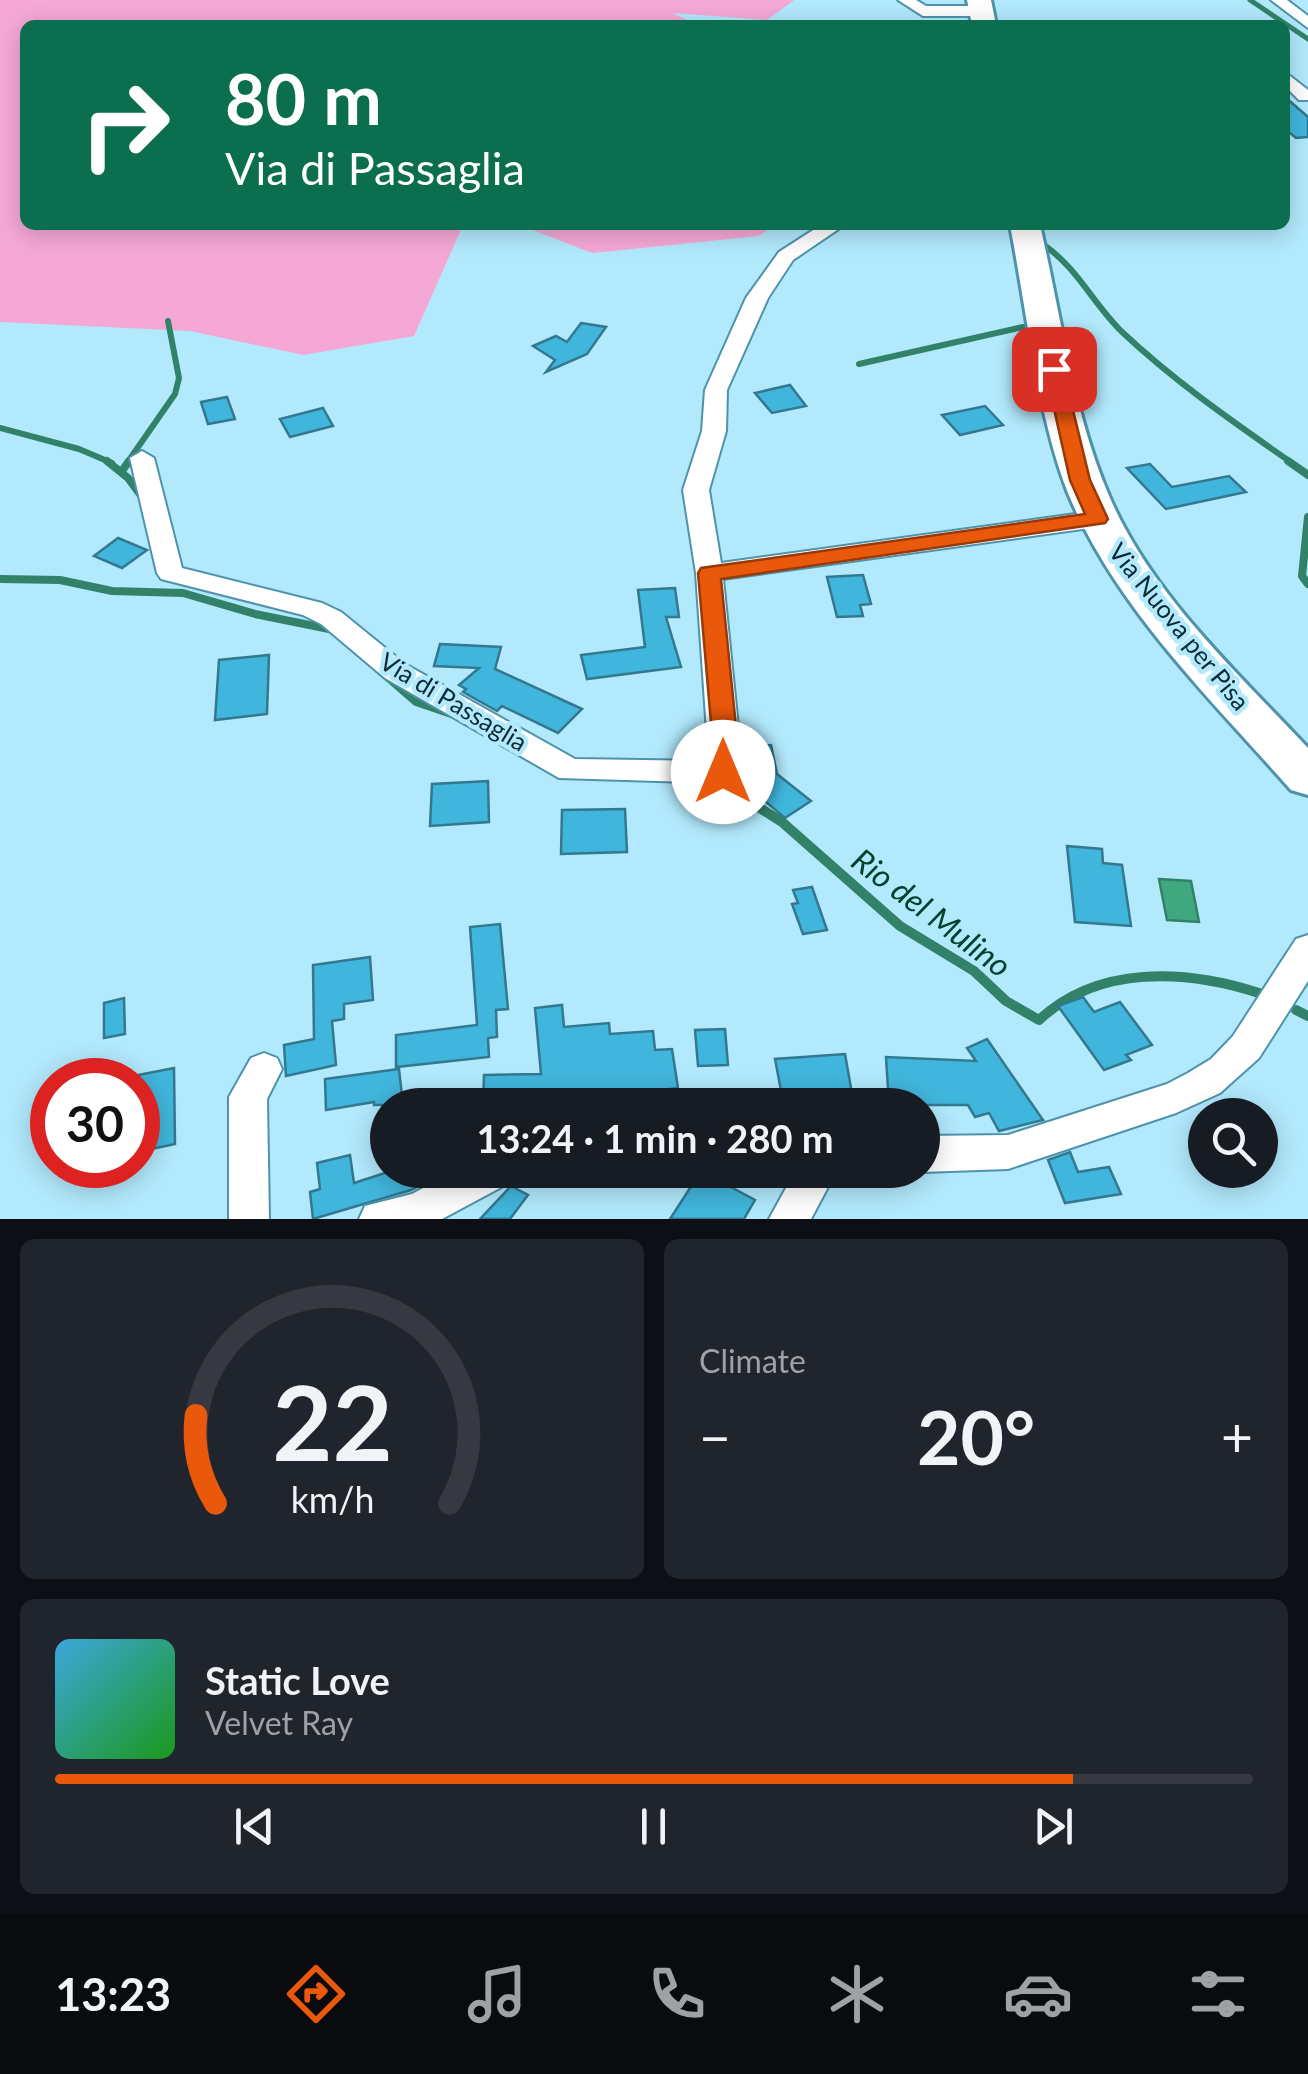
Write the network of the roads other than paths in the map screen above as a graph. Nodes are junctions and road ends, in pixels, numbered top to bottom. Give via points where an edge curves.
1 (905, 0) edge
2 (1278, 0) edge
3 (982, 12) edge
4 (1308, 22) edge
5 (827, 230) edge
6 (1026, 230) edge
7 (142, 458) dead end
8 (1098, 519) junction
9 (709, 573) junction
10 (1308, 778) edge
11 (1308, 949) edge
12 (264, 1069) dead end
13 (940, 1154) edge
14 (460, 1188) edge
15 (807, 1188) edge
16 (403, 1217) edge
17 (248, 1219) edge
18 (790, 1219) edge

1 - 3 street via 922,11
2 - 4 street
5 - 9 street via 786,256 756,298 716,390 714,431 696,490
6 - 8 main road, Via Nuova per Pisa via 1080,480
7 - 9 street, Via di Passaglia via 170,573 331,618 394,672 570,770 723,772
8 - 9 street
8 - 10 main road, Via Nuova per Pisa via 1146,590
11 - 13 street via 1244,1047 1203,1084 1008,1152
12 - 17 street via 248,1097
14 - 16 street
15 - 18 street

